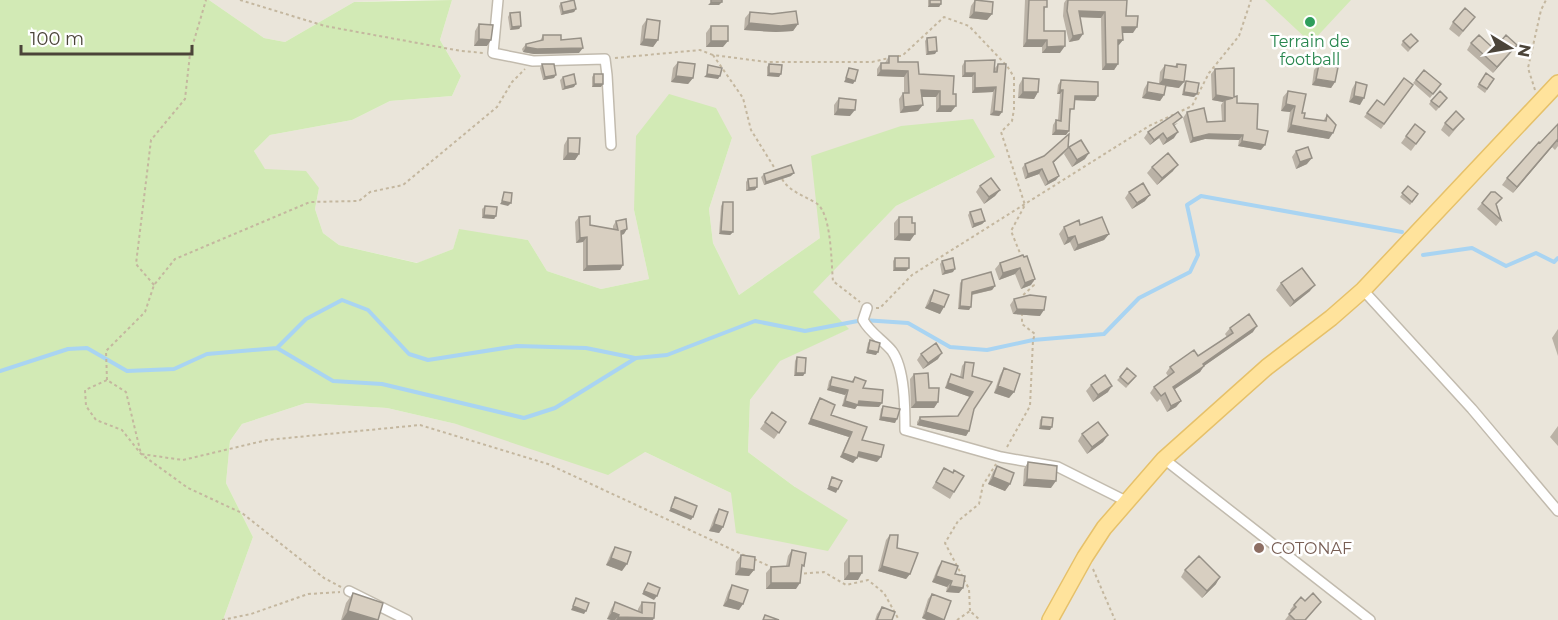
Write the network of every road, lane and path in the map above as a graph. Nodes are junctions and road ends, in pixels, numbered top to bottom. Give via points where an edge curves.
1 (206, 0) edge
2 (240, 0) edge
3 (498, 0) edge
4 (1251, 0) edge
5 (1546, 0) edge
6 (493, 54) junction
7 (713, 54) junction
8 (604, 59) junction
9 (533, 61) junction
10 (1558, 83) edge
11 (1539, 104) junction
12 (611, 145) dead end
13 (1025, 206) junction
14 (1025, 264) edge
15 (1030, 274) edge
16 (154, 285) junction
17 (1363, 290) junction
18 (867, 308) junction
19 (107, 380) junction
20 (141, 454) junction
21 (1001, 457) junction
22 (1164, 459) junction
23 (1126, 501) junction
24 (1558, 511) edge
25 (1085, 557) junction
26 (776, 570) edge
27 (796, 574) edge
28 (349, 591) junction
29 (970, 611) junction
30 (222, 620) edge
31 (407, 620) edge
32 (899, 620) edge
33 (957, 620) edge
34 (980, 620) edge
35 (1050, 620) edge
36 (1115, 620) edge
37 (1370, 620) edge

1 - 16 path via 190,54 185,99 151,140 136,264
2 - 6 path via 325,26
3 - 6 street
4 - 13 path via 1239,36 1209,73 1192,106 1149,126
5 - 11 path via 1528,68
6 - 9 street
7 - 8 path via 700,50
7 - 13 path via 767,62 872,62 902,56 944,17 969,26 1014,77 1012,121 1001,132
7 - 18 path via 743,98 751,130 787,188 819,205 827,221 833,281
8 - 9 street
8 - 12 street
9 - 16 path via 512,82 497,107 403,185 370,192 359,201 310,201 175,259
10 - 11 main road
11 - 17 main road
13 - 14 path via 1011,231
13 - 18 path via 912,275 880,308
15 - 21 path via 1034,285 1021,297 1022,324 1035,334 1030,406
16 - 19 path via 145,312 106,351
17 - 22 main road via 1267,367
17 - 24 street
18 - 21 street via 863,320 866,326 892,352 897,363 905,398 905,430
19 - 20 path via 126,392
19 - 20 path via 85,390 86,406 96,420 122,430
20 - 26 path via 183,460 267,440 420,425 548,464
20 - 28 path via 188,488 242,513 324,579
21 - 23 street via 1058,467
21 - 29 path via 983,485 979,504 958,520 945,543 969,589
22 - 23 main road
22 - 37 street
23 - 25 main road
25 - 35 main road
25 - 36 path
27 - 32 path via 824,572 846,585 868,580 884,593
28 - 30 path via 308,594
28 - 31 street
29 - 33 path
29 - 34 path

